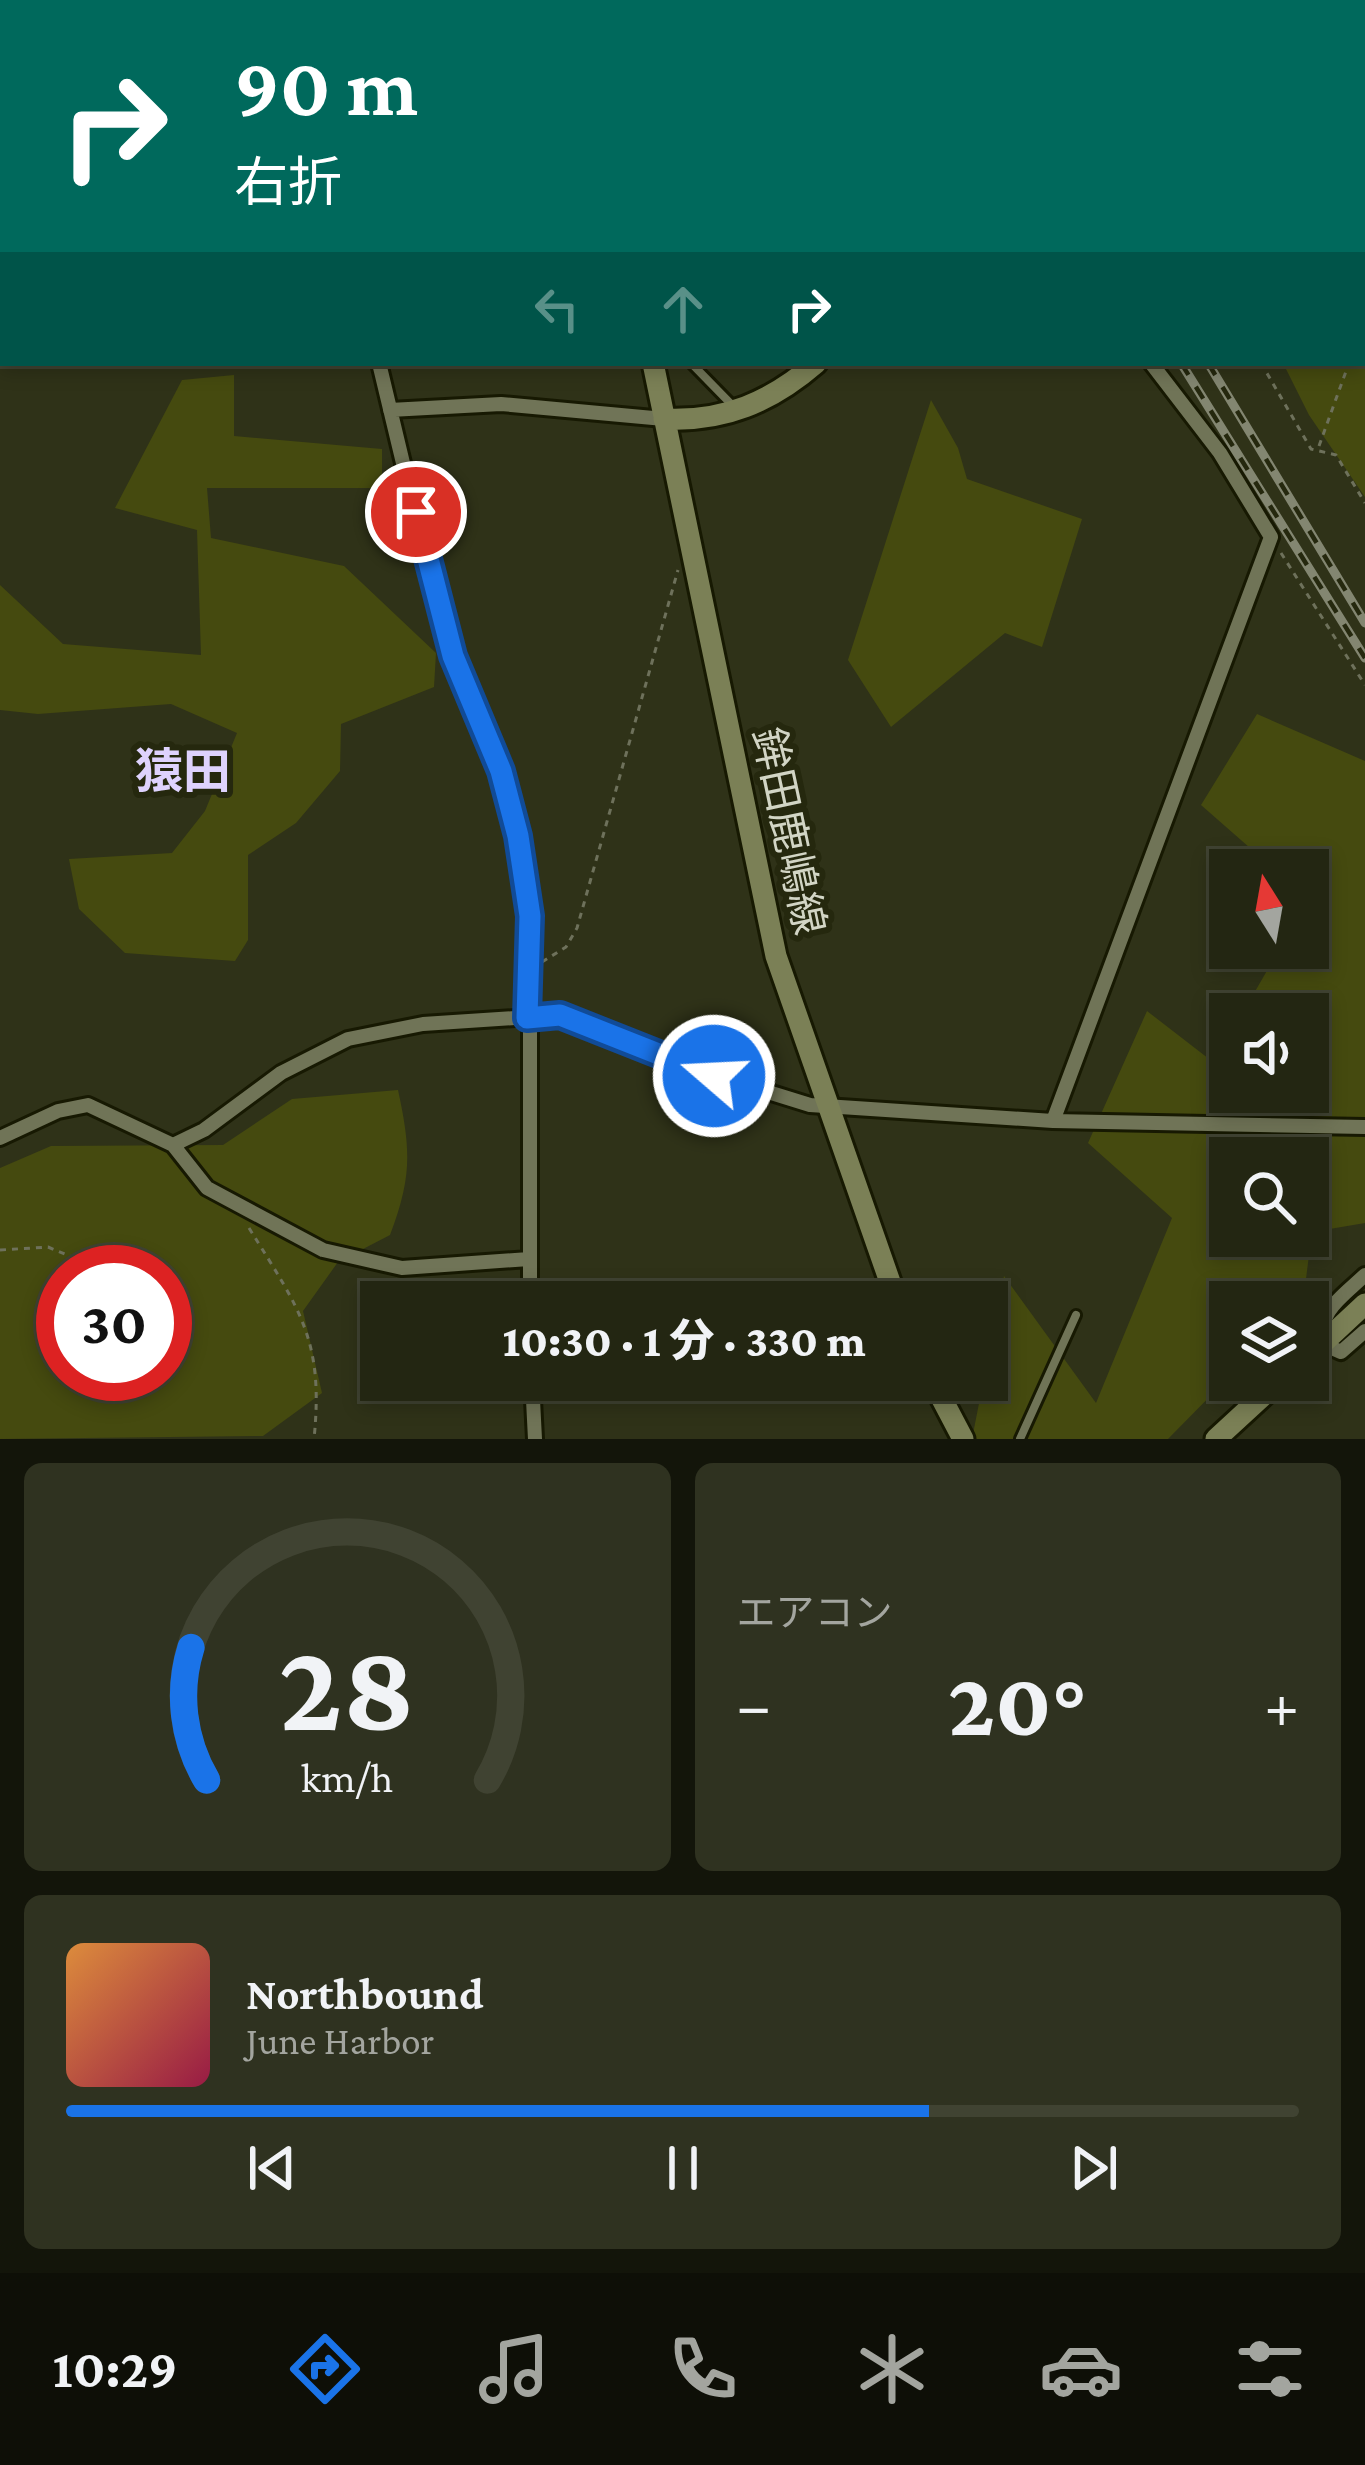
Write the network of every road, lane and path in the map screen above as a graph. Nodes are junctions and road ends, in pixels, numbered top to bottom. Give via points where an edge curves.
1 (380, 366) edge
2 (653, 366) edge
3 (694, 366) edge
4 (812, 366) edge
5 (1157, 366) edge
6 (1263, 366) edge
7 (1348, 366) edge
8 (391, 410) junction
9 (738, 412) junction
10 (664, 419) junction
11 (1318, 448) junction
12 (1365, 503) edge
13 (1270, 537) junction
14 (691, 556) junction
15 (1365, 686) edge
16 (530, 969) junction
17 (527, 1018) junction
18 (824, 1107) junction
19 (1053, 1121) junction
20 (1365, 1126) edge
21 (0, 1138) edge
22 (172, 1145) junction
23 (236, 1206) junction
24 (36, 1248) edge
25 (0, 1250) edge
26 (529, 1259) junction
27 (1365, 1275) edge
28 (530, 1281) edge
29 (889, 1281) edge
30 (1365, 1304) edge
31 (1329, 1310) edge
32 (1076, 1315) dead end
33 (1365, 1331) edge
34 (1329, 1337) edge
35 (1329, 1351) edge
36 (533, 1401) edge
37 (943, 1401) edge
38 (1257, 1401) edge
39 (314, 1439) edge
40 (535, 1439) edge
41 (963, 1439) edge
42 (1020, 1439) edge
43 (1216, 1439) edge

1 - 8 street
2 - 10 main road, 鉾田鹿嶋線
3 - 9 lane
4 - 9 main road
5 - 13 street
6 - 11 path via 1311,449
7 - 11 path
8 - 10 street via 502,404
8 - 16 street via 447,638 518,836
9 - 10 main road
10 - 14 main road, 鉾田鹿嶋線
11 - 12 path via 1336,455
13 - 15 path
13 - 19 street
14 - 16 path via 677,572 577,928 566,947
14 - 18 main road, 鉾田鹿嶋線 via 760,895
16 - 17 street
17 - 18 street via 560,1015 675,1063
17 - 22 street via 423,1024 349,1039
17 - 26 street
18 - 19 street
18 - 29 main road, 鉾田鹿嶋線
19 - 20 street
21 - 22 street via 88,1105
22 - 23 street via 190,1173
23 - 26 street via 323,1250 402,1268
23 - 39 path via 309,1336 321,1400
24 - 25 path
26 - 28 street
27 - 31 street
30 - 34 main road
32 - 42 lane
33 - 35 street via 1341,1352
36 - 40 street
37 - 41 main road
38 - 43 main road

